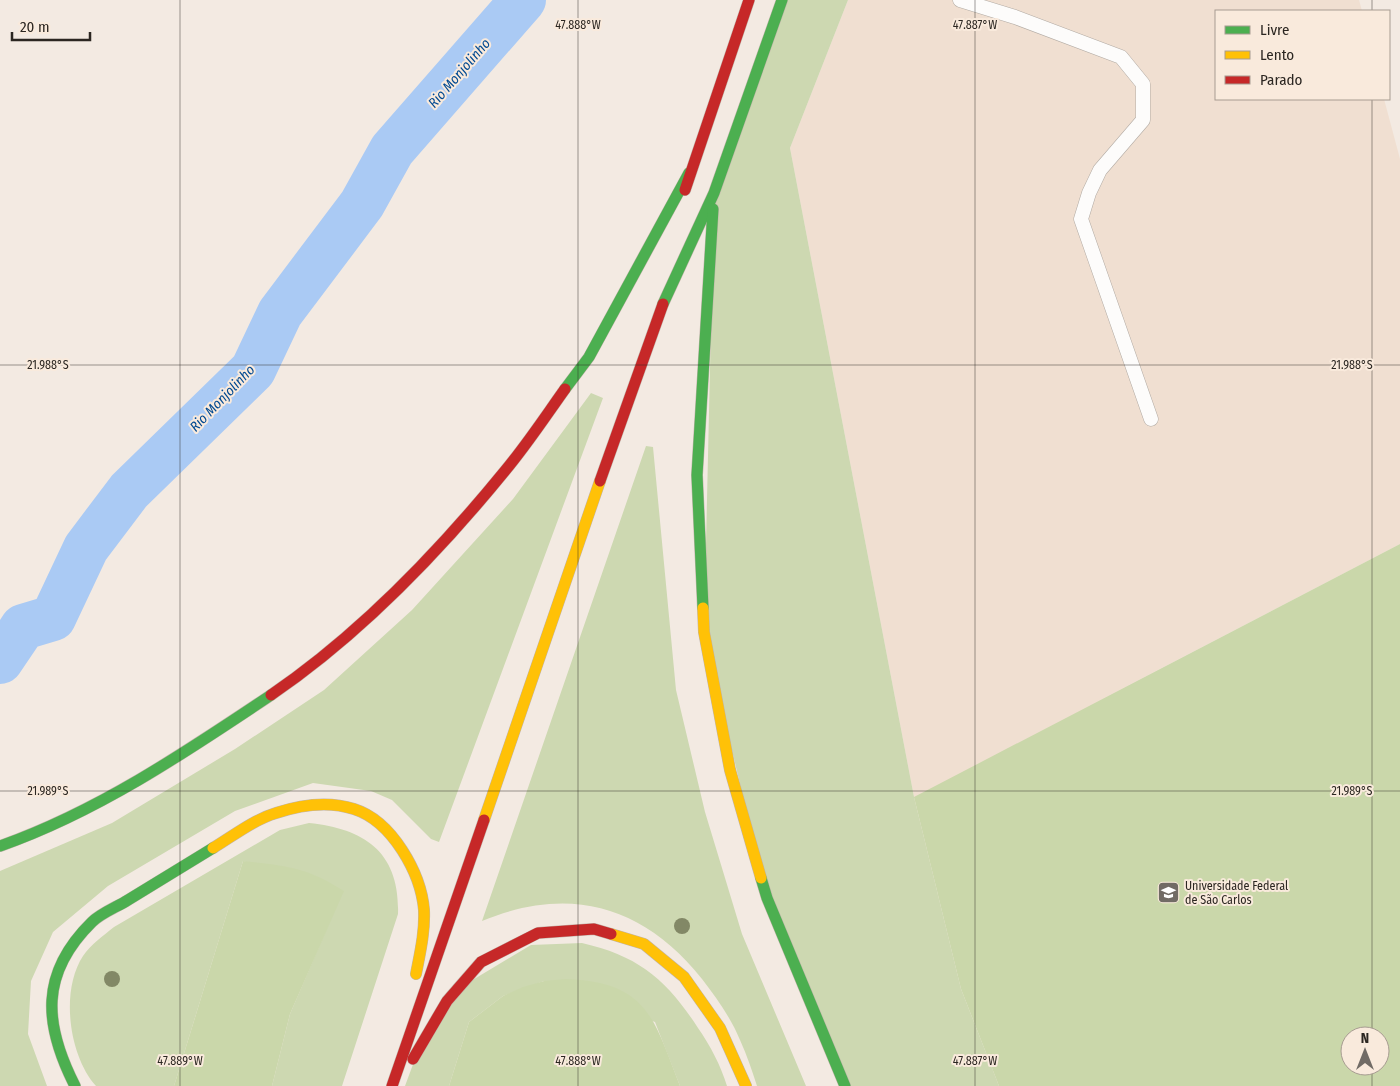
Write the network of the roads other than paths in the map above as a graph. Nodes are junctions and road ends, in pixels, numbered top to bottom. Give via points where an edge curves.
1 (748, 0) edge
2 (782, 0) edge
3 (960, 0) edge
4 (689, 173) junction
5 (714, 193) junction
6 (678, 220) dead end
7 (670, 258) dead end
8 (658, 314) junction
9 (1151, 419) dead end
10 (0, 846) edge
11 (405, 1047) junction
12 (75, 1086) edge
13 (392, 1086) edge
14 (397, 1086) edge
15 (746, 1086) edge
16 (845, 1086) edge

1 - 4 highway
2 - 5 highway
3 - 9 lane via 1015,17 1122,58 1143,84 1143,120 1100,170 1081,218
4 - 6 highway
4 - 10 highway via 590,357 505,471 385,601 301,674 238,716 114,794
5 - 8 highway
5 - 16 highway via 697,475 704,632 730,770 768,898
7 - 8 highway
8 - 11 highway
11 - 12 highway via 424,924 421,895 410,860 392,836 366,814 343,807 311,806 281,810 264,817 93,921 75,941 52,988 50,1011 53,1041
11 - 13 highway
14 - 15 highway via 447,1001 481,962 538,933 594,929 644,944 684,977 720,1028

